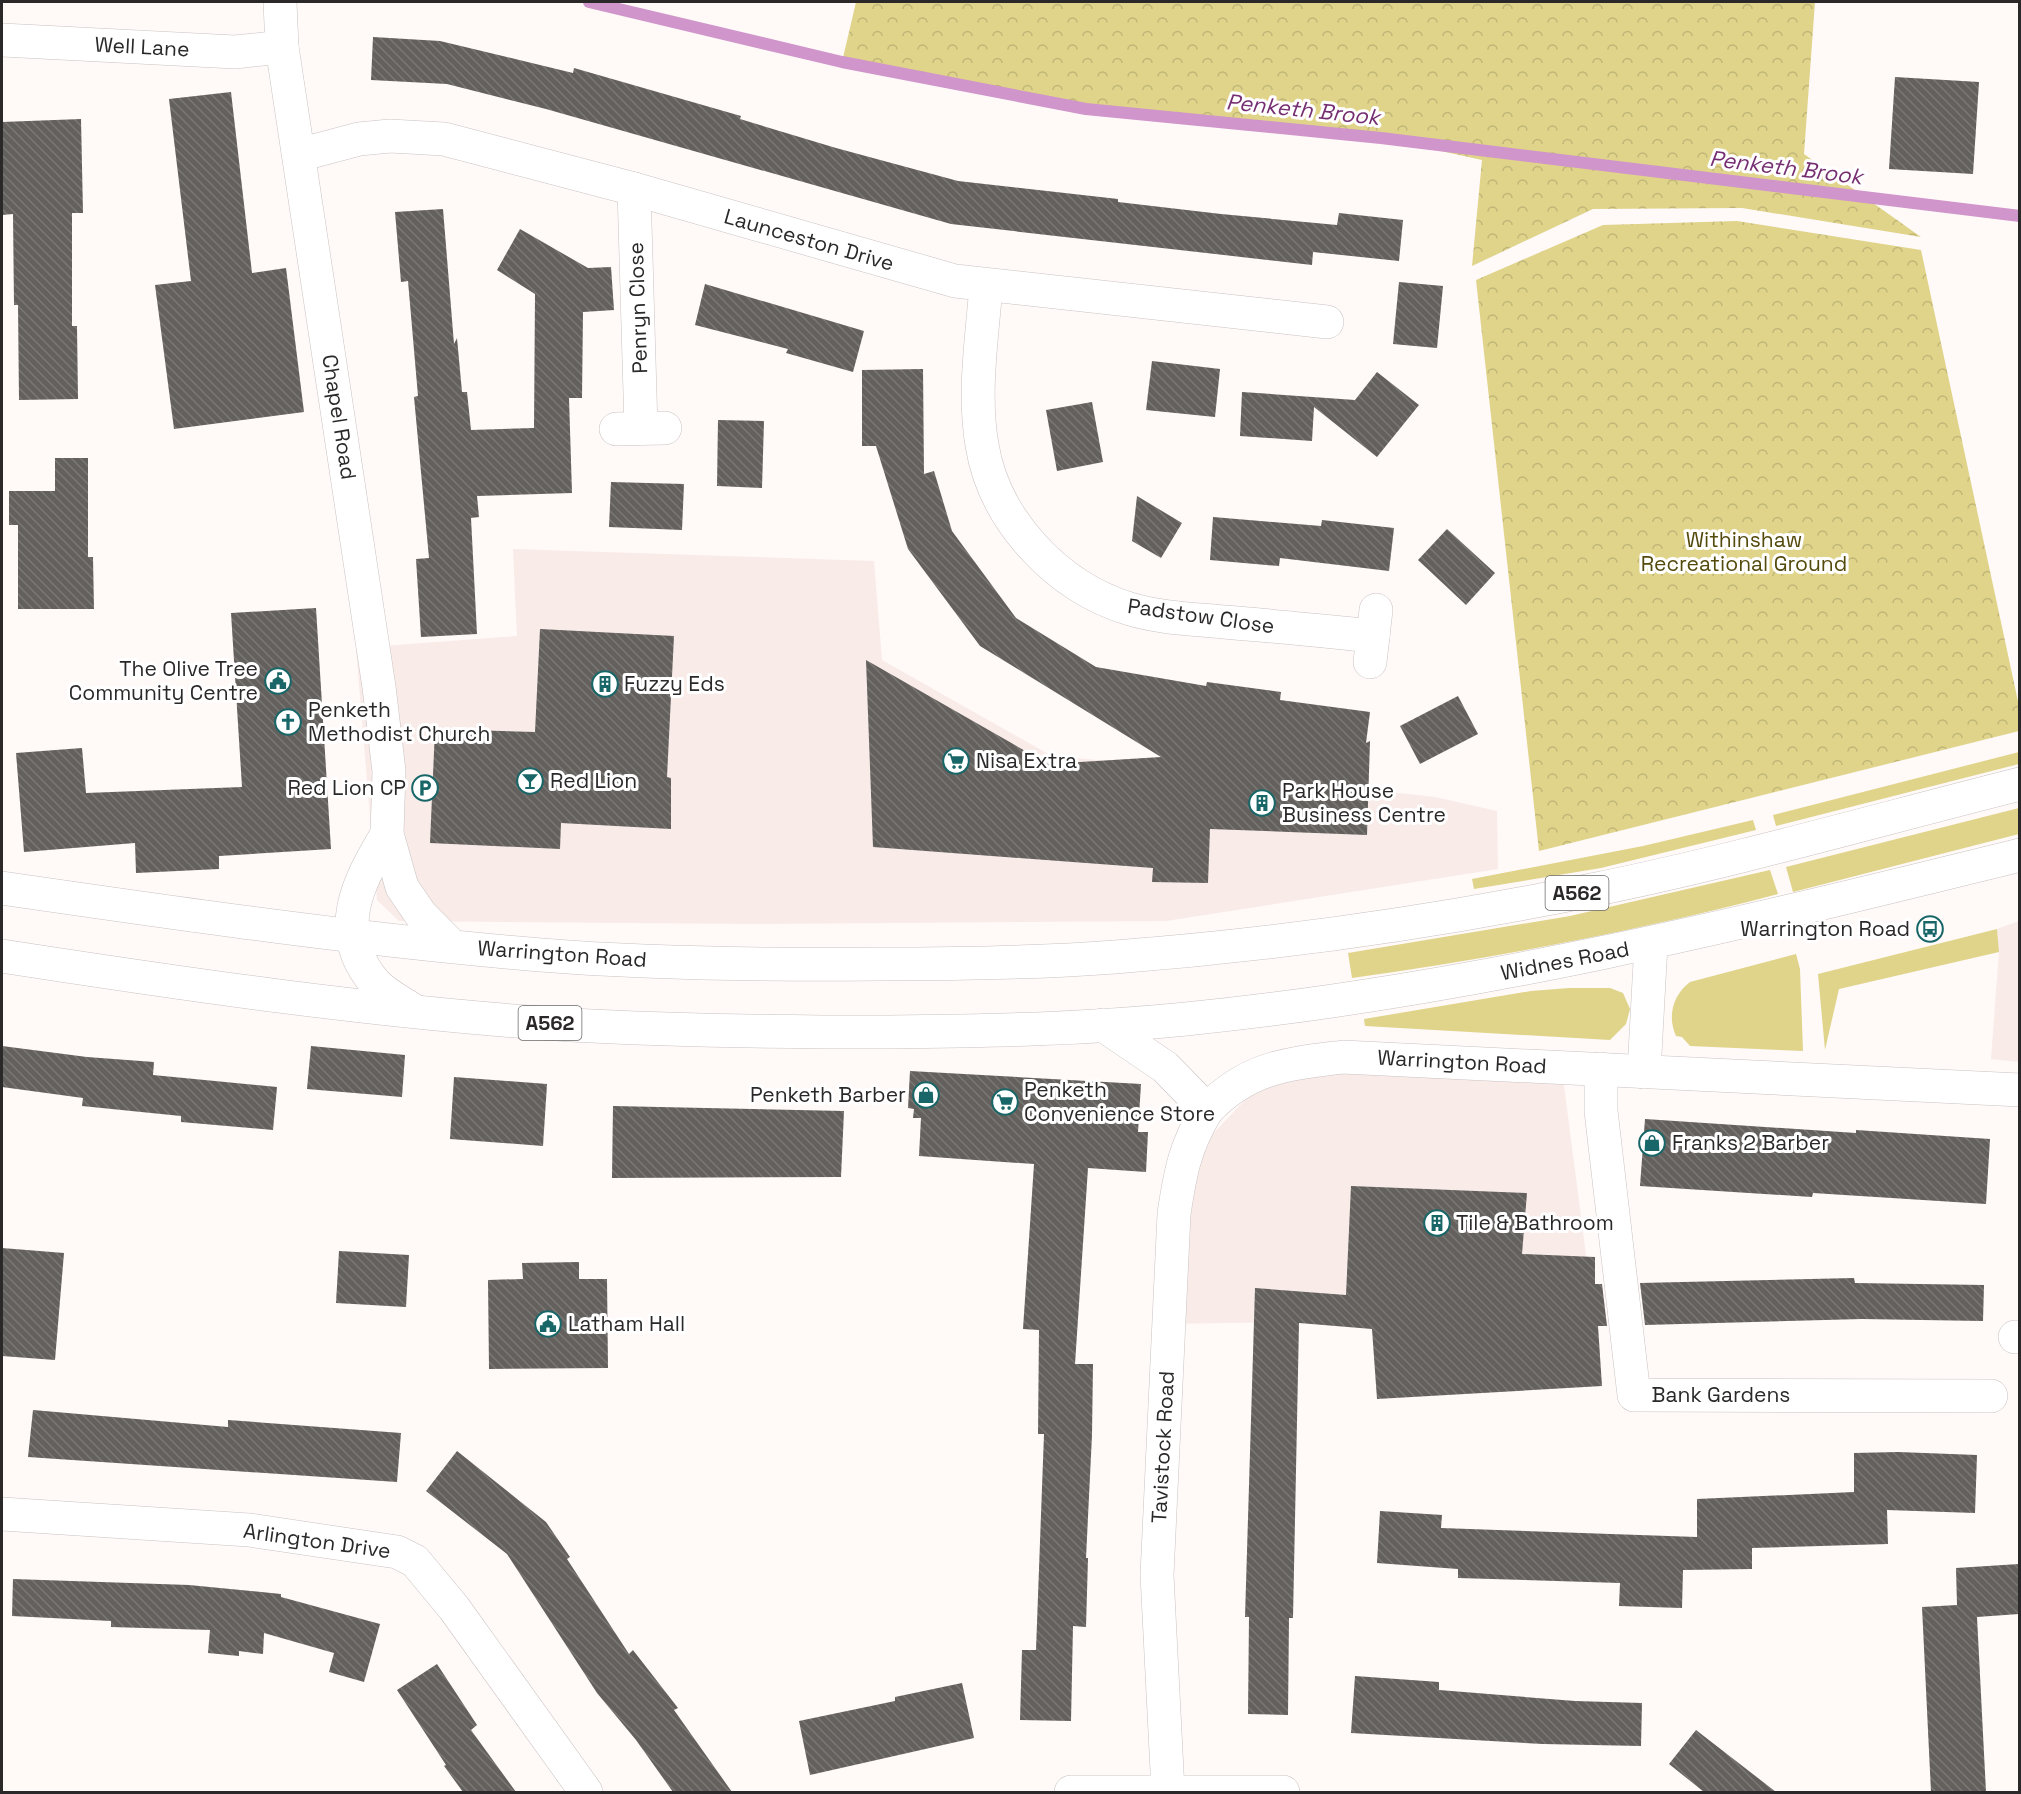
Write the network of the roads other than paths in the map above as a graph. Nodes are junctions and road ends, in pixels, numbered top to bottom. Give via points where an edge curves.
1 (280, 2) edge
2 (2, 40) edge
3 (282, 47) junction
4 (299, 155) junction
5 (634, 189) junction
6 (987, 286) junction
7 (1327, 322) dead end
8 (641, 428) dead end
9 (1373, 636) dead end
10 (2019, 784) edge
11 (387, 834) junction
12 (2019, 855) edge
13 (2, 888) edge
14 (351, 934) junction
15 (1651, 944) junction
16 (452, 946) junction
17 (2, 956) edge
18 (413, 1010) junction
19 (1103, 1025) junction
20 (1601, 1069) junction
21 (1644, 1072) junction
22 (2019, 1090) edge
23 (1207, 1110) junction
24 (1991, 1396) dead end
25 (2, 1514) edge
26 (1168, 1791) junction
27 (586, 1792) edge
28 (1071, 1792) edge
29 (1283, 1792) edge

1 - 3 street, Chapel Road
2 - 3 street, Well Lane via 235,52
3 - 4 street, Chapel Road
4 - 5 street, Launceston Drive via 358,139 434,138
4 - 11 street, Chapel Road via 379,687 389,771
5 - 6 street, Launceston Drive via 918,272
5 - 8 street, Penryn Close
6 - 7 street, Launceston Drive
6 - 9 street, Padstow Close via 979,378 982,446 1003,503 1036,550 1056,569 1082,588 1131,609
10 - 16 street, Warrington Road / A562 via 1596,889 1380,926 1126,956 951,964 792,965 634,960
11 - 14 street, Chapel Road via 367,868 355,903
11 - 16 street, Chapel Road via 402,887 421,915
12 - 15 street, Widnes Road / A562
13 - 14 street, Warrington Road / A562
14 - 16 street, Warrington Road / A562
14 - 18 street via 358,959 376,984
15 - 19 street, Widnes Road / A562 via 1491,976 1196,1018
15 - 21 street
17 - 18 street, A562
18 - 19 street, A562 via 571,1025 792,1032
19 - 23 street via 1164,1066
20 - 21 street, Warrington Road
20 - 23 street, Warrington Road via 1343,1057 1256,1073 1235,1085
20 - 24 street, Bank Gardens via 1601,1111 1634,1395
21 - 22 street, Warrington Road
23 - 26 street, Tavistock Road via 1183,1159 1174,1214 1157,1575
25 - 27 street, Arlington Drive via 249,1530 397,1552 415,1561 454,1608
26 - 28 street
26 - 29 street

